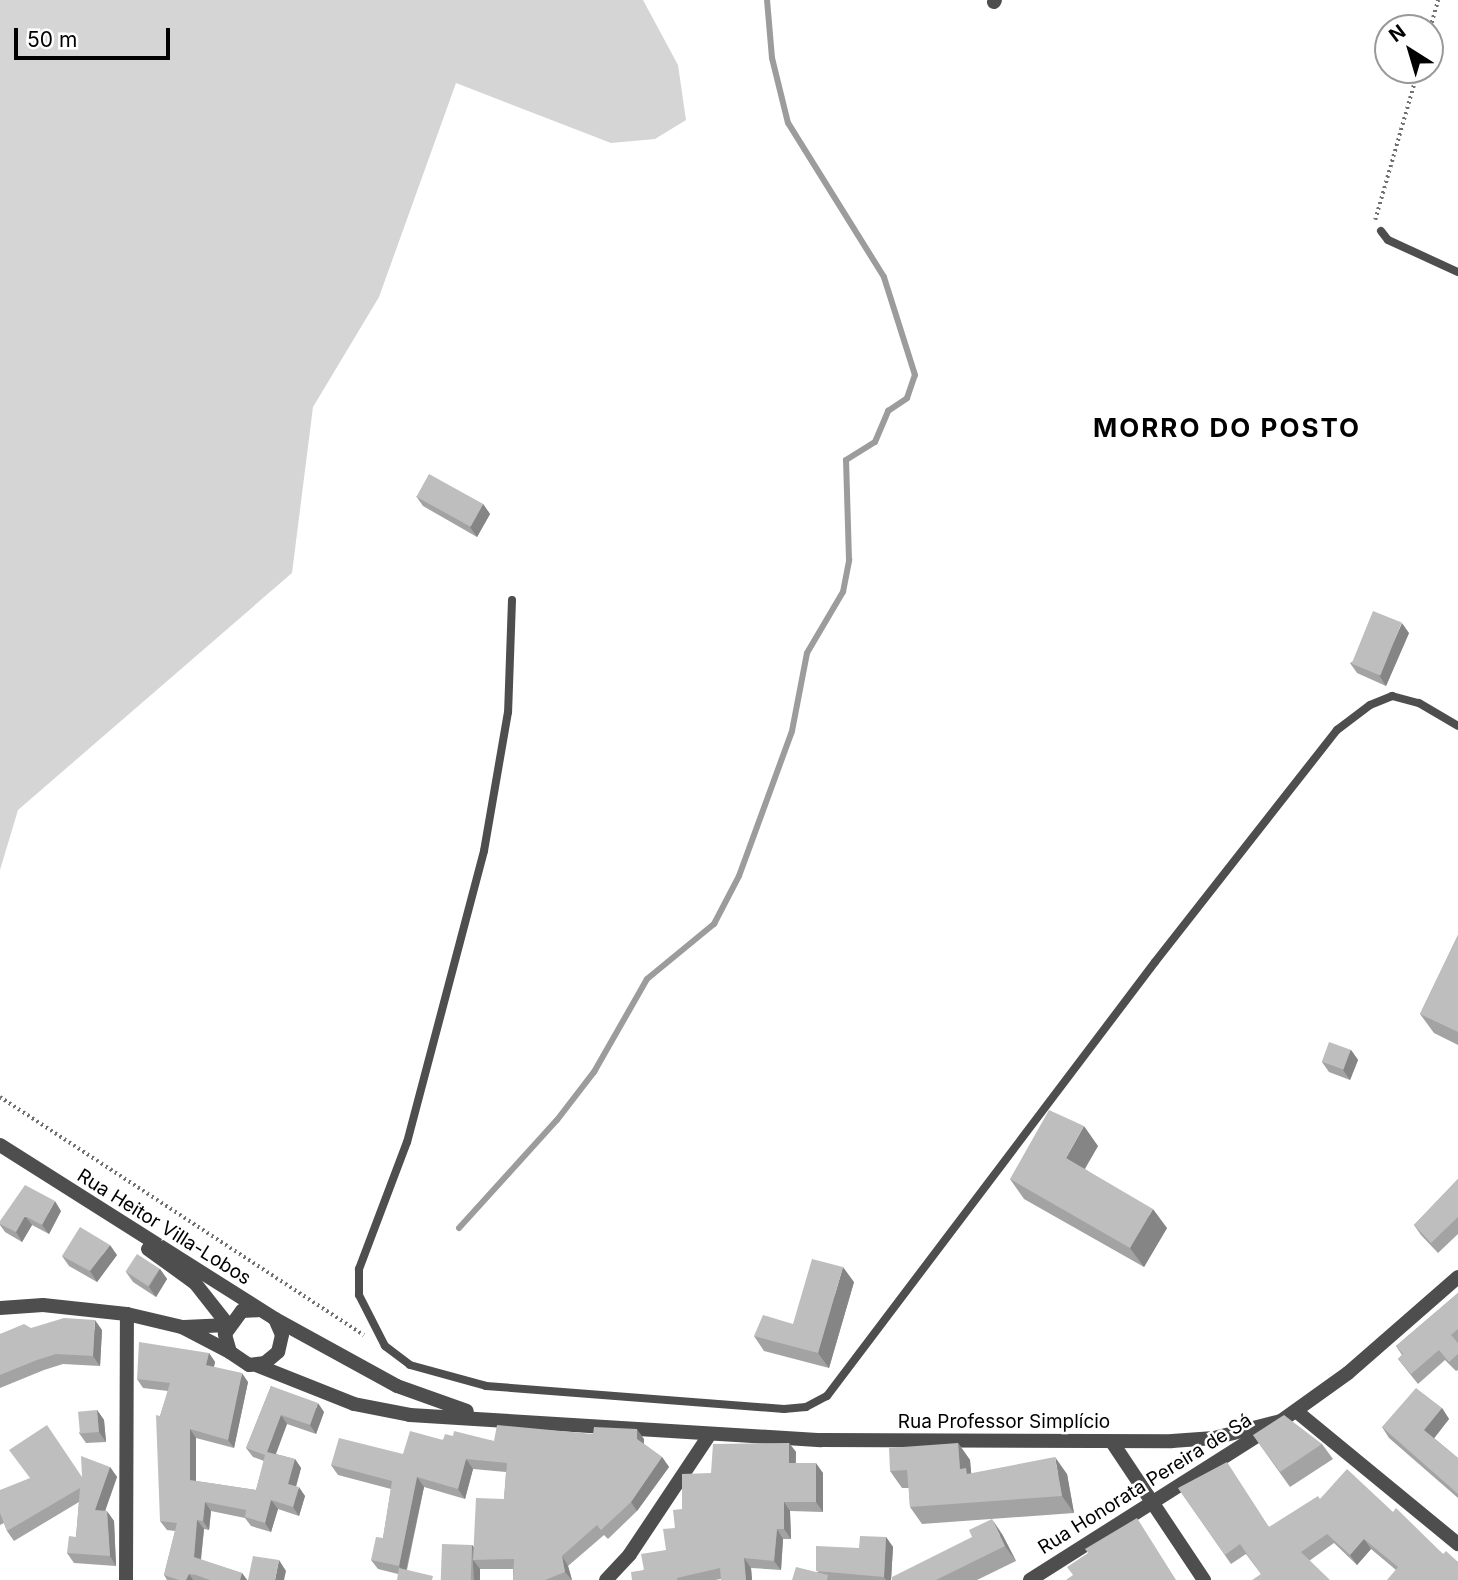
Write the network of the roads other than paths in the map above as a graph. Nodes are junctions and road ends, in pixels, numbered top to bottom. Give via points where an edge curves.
1 (1381, 231) road end
2 (1458, 272) edge
3 (512, 600) dead end
4 (1458, 726) edge
5 (0, 1145) edge
6 (48, 1176) junction
7 (1458, 1276) edge
8 (0, 1308) edge
9 (260, 1310) junction
10 (127, 1314) junction
11 (275, 1319) junction
12 (228, 1325) junction
13 (182, 1327) junction
14 (230, 1352) junction
15 (256, 1365) junction
16 (1296, 1411) junction
17 (496, 1418) junction
18 (1281, 1420) junction
19 (710, 1434) junction
20 (1112, 1442) junction
21 (1153, 1503) junction
22 (1458, 1544) edge
23 (126, 1580) edge
24 (606, 1580) edge
25 (1030, 1580) edge
26 (1204, 1580) edge

1 - 2 lane via 1388,240
3 - 4 lane via 508,712 484,852 407,1142 359,1269 359,1295 385,1346 410,1365 486,1386 784,1409 806,1407 827,1396 1146,973 1337,730 1370,705 1392,696 1419,703
5 - 6 street, Rua Heitor Villa-Lobos
6 - 9 street, Rua Heitor Villa-Lobos
6 - 12 street, Rua Heitor Villa-Lobos via 195,1283
7 - 16 street, Rua Professor Simplício via 1395,1335
8 - 10 street via 43,1305
9 - 11 street
9 - 12 street via 242,1311
10 - 13 street
10 - 23 street
11 - 15 street via 282,1335 278,1352
11 - 17 street, Rua Professor Simplício via 421,1397
12 - 13 street
12 - 14 street
13 - 14 street
14 - 15 street via 241,1363
15 - 17 street, Rua Professor Simplício via 388,1413
16 - 18 street, Rua Professor Simplício
16 - 22 street
17 - 19 street, Rua Professor Simplício
18 - 20 street, Rua Professor Simplício via 1214,1438
18 - 21 street, Rua Honorata Pereira de Sá
19 - 20 street, Rua Professor Simplício
19 - 24 street via 630,1554
20 - 21 street
21 - 25 street, Rua Honorata Pereira de Sá
21 - 26 street

